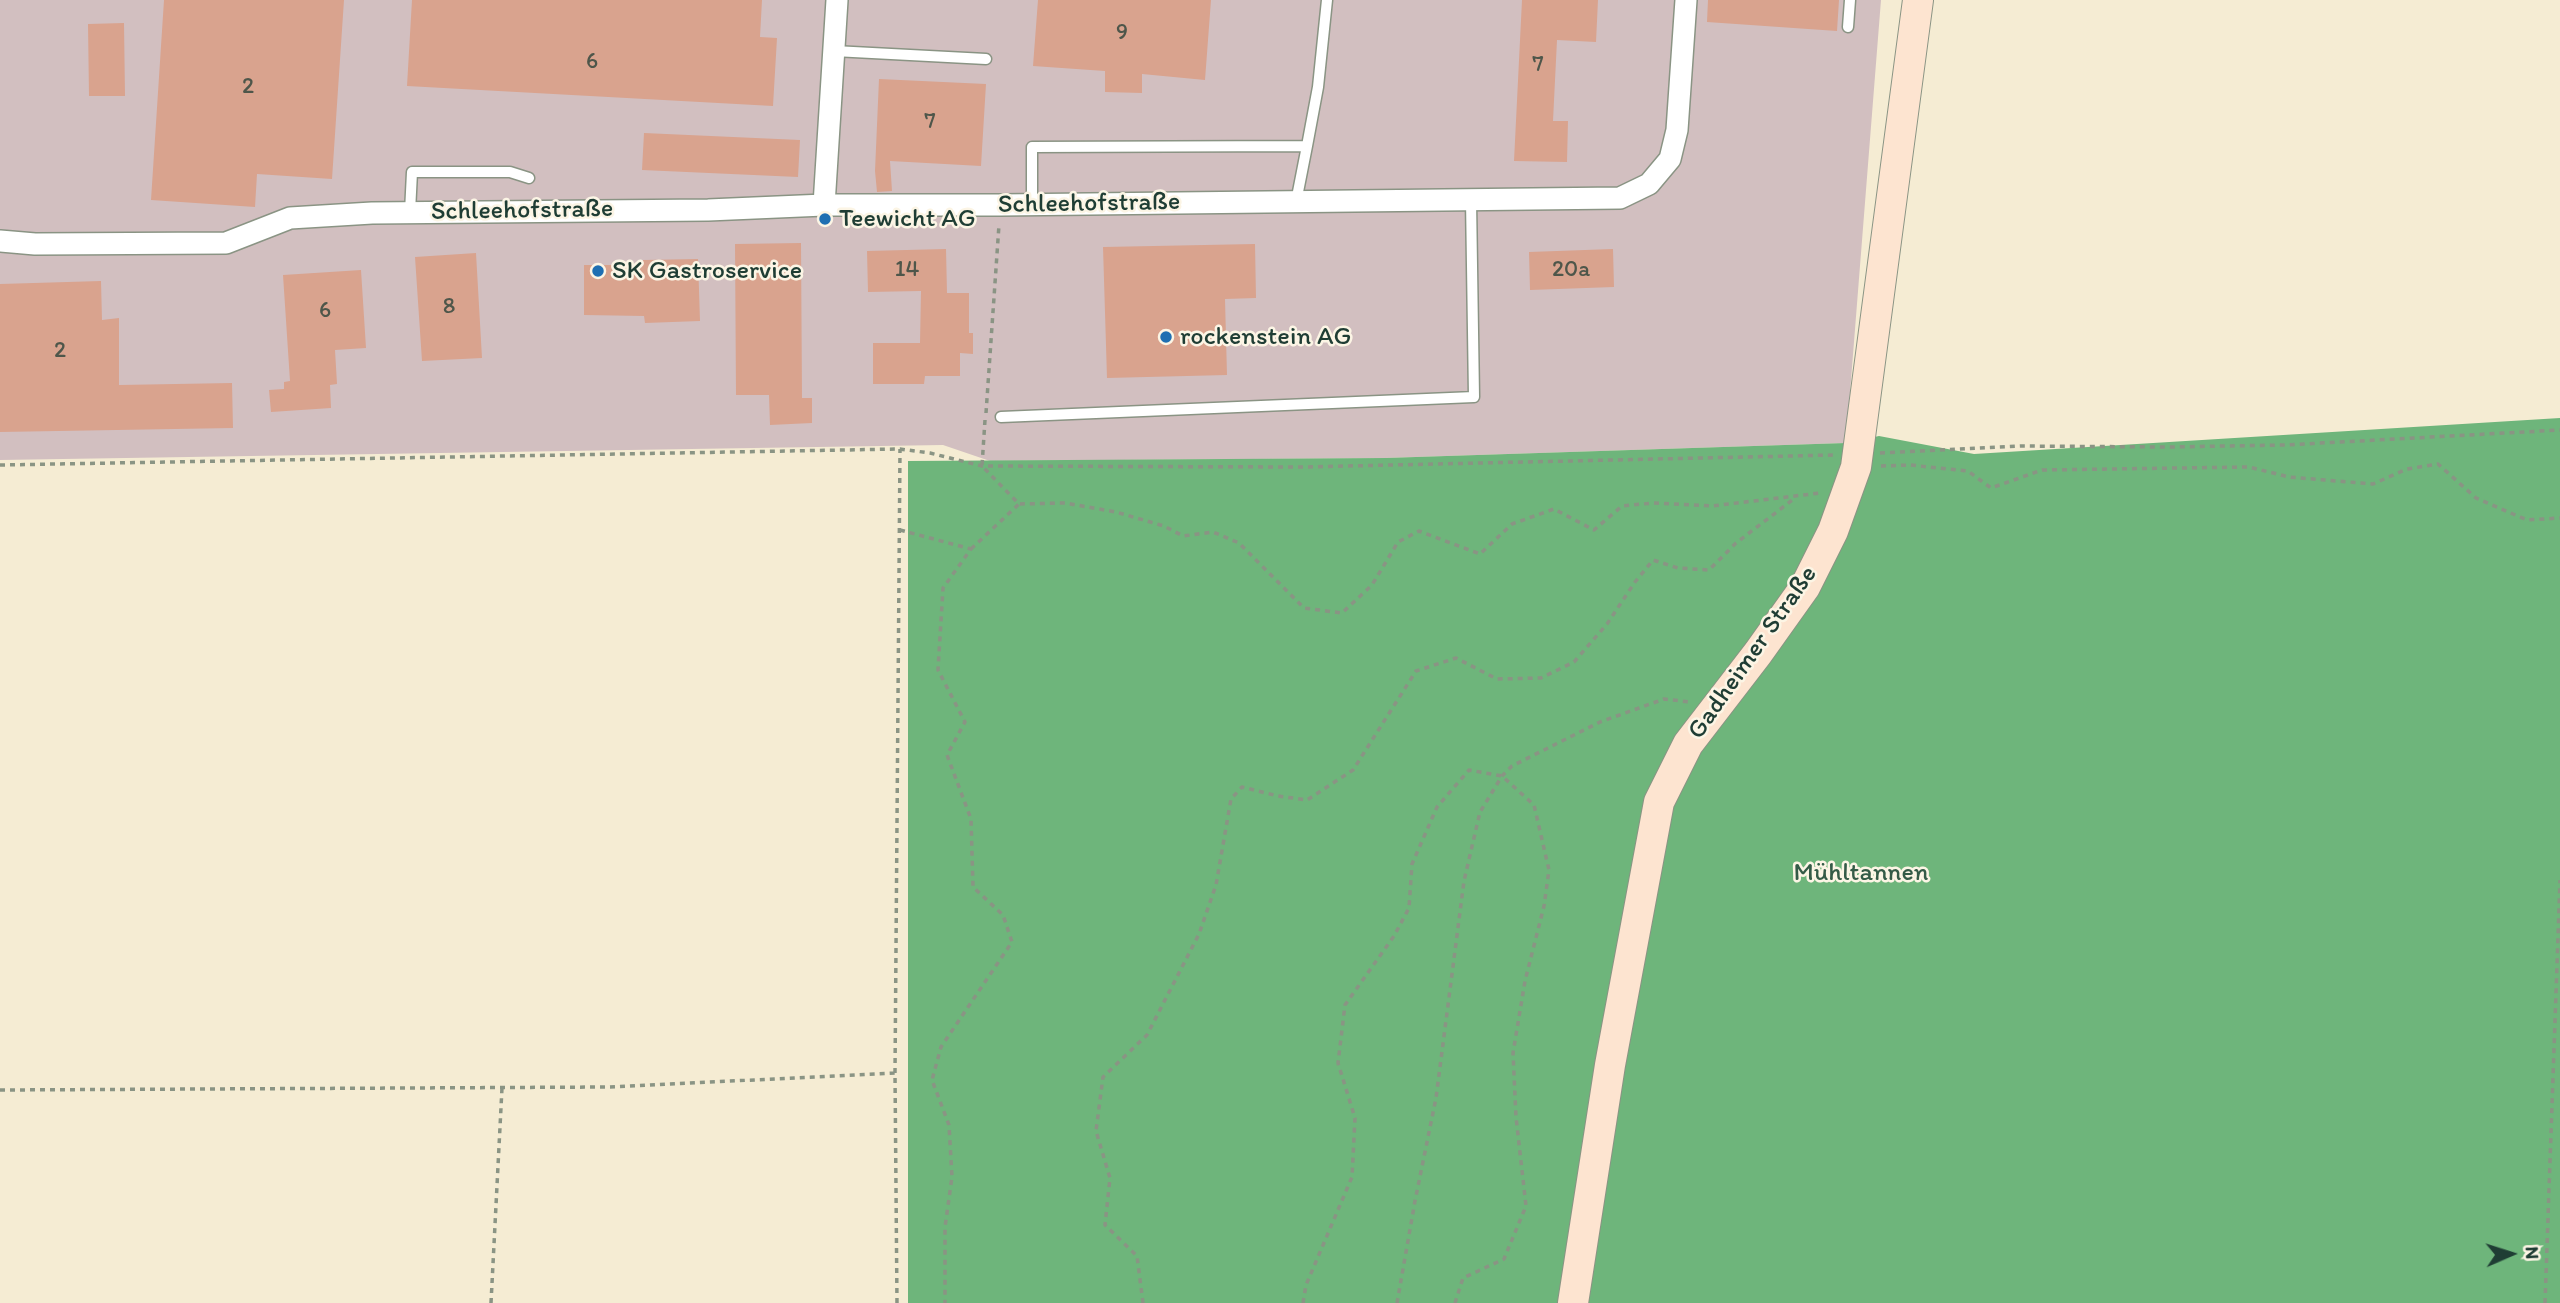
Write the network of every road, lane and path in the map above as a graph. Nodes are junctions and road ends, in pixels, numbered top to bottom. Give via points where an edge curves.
1 (837, 0) edge
2 (1327, 0) edge
3 (1686, 0) edge
4 (1850, 0) edge
5 (1918, 0) edge
6 (1848, 27) dead end
7 (834, 51) junction
8 (986, 59) dead end
9 (1307, 146) junction
10 (529, 177) dead end
11 (1471, 200) junction
12 (1296, 202) junction
13 (824, 205) junction
14 (1000, 205) junction
15 (1032, 205) junction
16 (410, 212) junction
17 (0, 241) edge
18 (1001, 417) dead end
19 (2560, 430) edge
20 (900, 449) junction
21 (1856, 461) junction
22 (0, 465) edge
23 (982, 466) junction
24 (1823, 492) dead end
25 (1797, 497) junction
26 (1019, 504) junction
27 (2560, 518) edge
28 (900, 530) junction
29 (971, 549) junction
30 (1717, 705) junction
31 (1502, 776) junction
32 (2560, 880) edge
33 (895, 1073) junction
34 (502, 1088) junction
35 (0, 1090) edge
36 (491, 1303) edge
37 (897, 1303) edge
38 (945, 1303) edge
39 (1143, 1303) edge
40 (1303, 1303) edge
41 (1397, 1303) edge
42 (1455, 1303) edge
43 (1573, 1303) edge
44 (2545, 1303) edge

1 - 7 street
2 - 9 lane
3 - 11 street, Schleehofstraße via 1677,130 1670,159 1649,184 1620,198
4 - 6 lane
5 - 21 street, Gadheimer Straße
7 - 8 lane
7 - 13 street
9 - 12 lane
9 - 15 lane via 1032,147
10 - 16 lane via 510,172 412,172
11 - 12 street, Schleehofstraße
11 - 18 lane via 1474,397
12 - 15 street, Schleehofstraße
13 - 14 street, Schleehofstraße
13 - 16 street, Schleehofstraße
14 - 15 street, Schleehofstraße
14 - 23 path
16 - 17 street, Schleehofstraße via 290,218 226,243
19 - 21 path via 2285,445 2020,446
20 - 22 path
20 - 23 path
20 - 28 path
21 - 23 path
21 - 27 path via 1968,471 1991,488 2042,470 2249,467 2289,477 2373,484 2407,469 2438,464 2476,498 2527,520
21 - 30 street, Gadheimer Straße via 1833,531 1805,587
23 - 26 path
24 - 25 path
25 - 26 path via 1712,506 1622,506 1594,530 1555,509 1512,524 1480,554 1419,531 1398,542 1372,585 1342,613 1304,608 1239,542 1213,532 1183,536 1115,512 1065,503
25 - 39 path via 1736,543 1709,570 1653,560 1574,663 1541,678 1497,679 1456,658 1416,671 1353,769 1307,800 1242,787 1231,799 1216,885 1199,934 1147,1035 1103,1077 1096,1131 1110,1178 1105,1225 1137,1256
26 - 29 path
28 - 29 path
28 - 33 path
29 - 38 path via 943,588 938,670 965,722 947,755 971,819 973,887 1003,915 1012,942 941,1047 932,1080 949,1125 952,1177 945,1227
30 - 31 path via 1664,699 1600,722 1512,766
30 - 43 street, Gadheimer Straße via 1688,744 1659,802 1610,1065
31 - 40 path via 1469,770 1437,807 1412,864 1409,908 1345,1005 1338,1063 1355,1118 1352,1177 1306,1285
31 - 41 path via 1480,813 1464,881 1436,1098
31 - 42 path via 1534,805 1549,870 1513,1053 1526,1206 1504,1259 1463,1278
32 - 44 path
33 - 34 path
33 - 37 path
34 - 35 path
34 - 36 path

